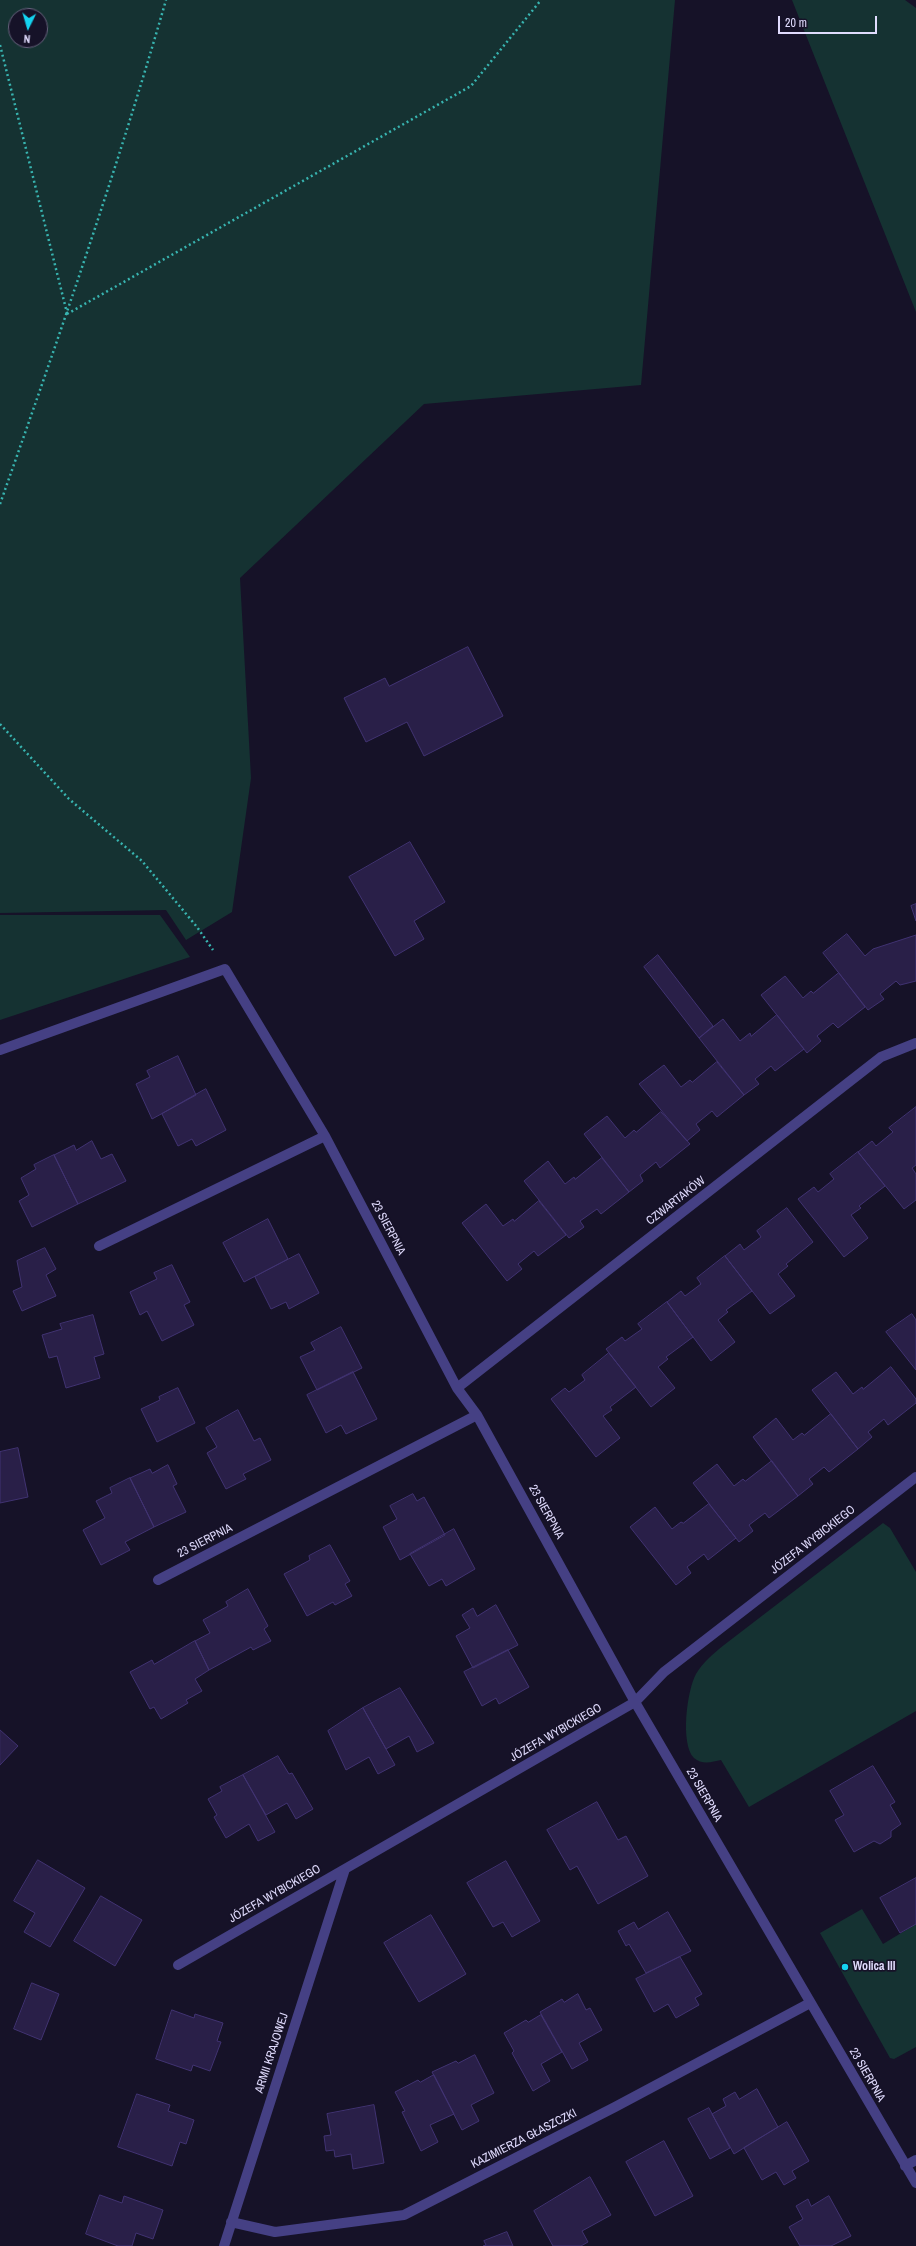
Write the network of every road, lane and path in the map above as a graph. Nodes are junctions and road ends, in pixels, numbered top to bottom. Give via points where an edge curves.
1 (166, 0) edge
2 (541, 0) edge
3 (0, 45) edge
4 (67, 314) junction
5 (0, 504) edge
6 (0, 724) edge
7 (225, 969) junction
8 (916, 1044) edge
9 (0, 1050) edge
10 (325, 1136) junction
11 (99, 1246) dead end
12 (457, 1388) junction
13 (477, 1415) junction
14 (916, 1477) edge
15 (158, 1580) dead end
16 (636, 1702) junction
17 (345, 1869) junction
18 (178, 1965) dead end
19 (810, 2003) junction
20 (916, 2160) edge
21 (905, 2166) junction
22 (916, 2183) edge
23 (231, 2222) junction
24 (224, 2246) edge

1 - 4 path via 137,101
2 - 4 path via 471,86
3 - 4 path
4 - 5 path
6 - 7 path via 69,799 142,861 197,927
7 - 9 street
7 - 10 street, 23 SIERPNIA
8 - 12 street, CZWARTAKÓW via 881,1057
10 - 11 street
10 - 12 street, 23 SIERPNIA
12 - 13 street, 23 SIERPNIA
13 - 15 street, 23 SIERPNIA
13 - 16 street, 23 SIERPNIA
14 - 16 street, JÓZEFA WYBICKIEGO via 664,1672
16 - 17 street, JÓZEFA WYBICKIEGO
16 - 19 street, 23 SIERPNIA
17 - 18 street, JÓZEFA WYBICKIEGO
17 - 23 street, ARMII KRAJOWEJ
19 - 21 street, 23 SIERPNIA
19 - 23 street, KAZIMIERZA GŁASZCZKI via 404,2215 275,2232
20 - 21 street
21 - 22 street, 23 SIERPNIA
23 - 24 street, ARMII KRAJOWEJ

